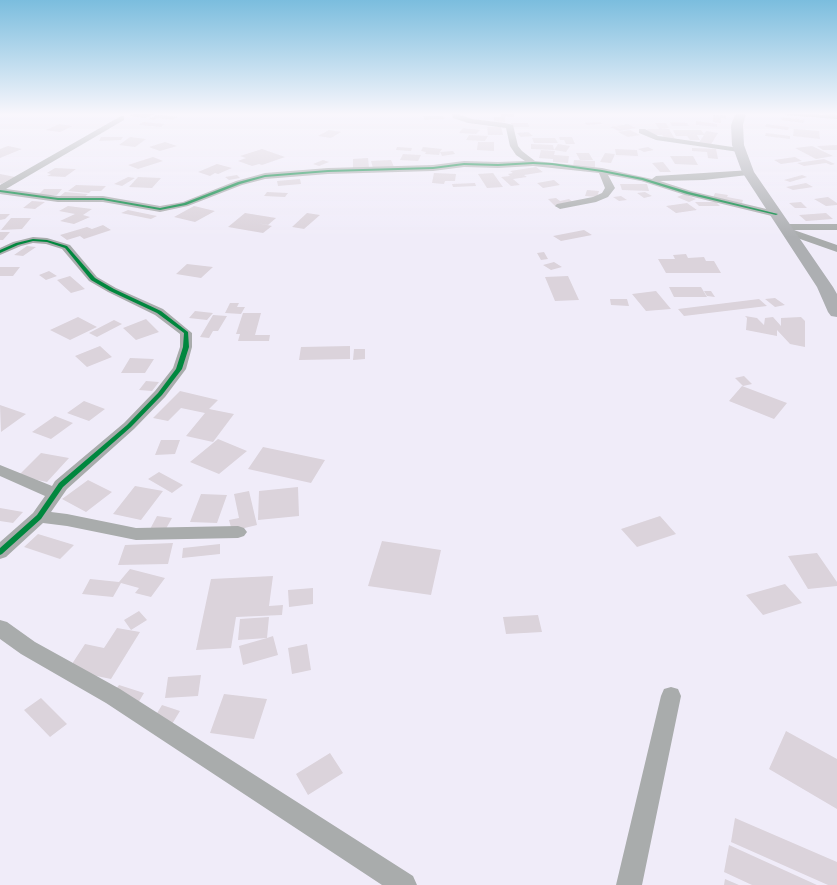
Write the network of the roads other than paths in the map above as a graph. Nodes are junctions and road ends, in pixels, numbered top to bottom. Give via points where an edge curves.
1 (60, 154) edge
2 (523, 154) edge
3 (741, 154) edge
4 (533, 163) junction
5 (602, 171) junction
6 (748, 172) junction
7 (643, 180) junction
8 (0, 190) edge
9 (560, 206) dead end
10 (776, 214) junction
11 (837, 227) edge
12 (786, 229) junction
13 (837, 249) edge
14 (0, 252) edge
15 (837, 312) edge
16 (0, 470) edge
17 (55, 494) junction
18 (39, 517) junction
19 (238, 532) dead end
20 (0, 552) edge
21 (0, 628) edge
22 (671, 696) dead end
23 (399, 884) edge
24 (629, 885) edge

1 - 8 street
2 - 4 street
3 - 6 main road
4 - 5 street
4 - 8 street via 464,164 433,168 273,175 238,183 186,204 160,209 103,199 58,198
5 - 7 street
5 - 9 street via 610,188 604,195
6 - 7 street
6 - 10 main road
7 - 10 street
10 - 12 main road
11 - 12 street
12 - 13 street
12 - 15 main road via 825,287
14 - 17 street via 33,240 47,240 66,247 93,279 159,312 186,333 186,347 179,370 160,394
16 - 17 street
17 - 18 street
18 - 19 street via 136,534
18 - 20 street
21 - 23 street via 28,648 113,696
22 - 24 street

